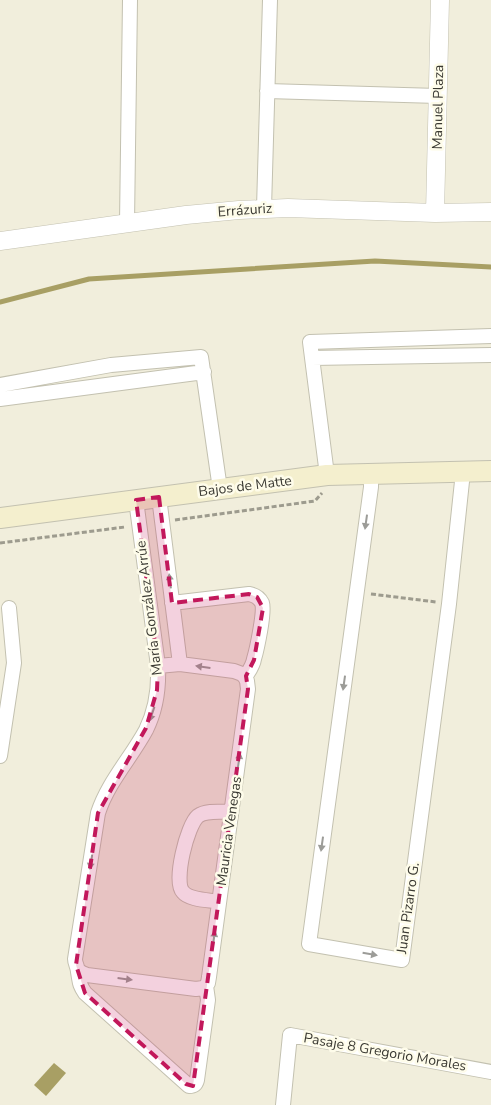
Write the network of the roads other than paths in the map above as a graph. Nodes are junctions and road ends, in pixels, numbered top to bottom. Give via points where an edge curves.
1 (130, 0) edge
2 (270, 0) edge
3 (440, 0) edge
4 (267, 91) junction
5 (438, 96) junction
6 (264, 208) junction
7 (491, 212) edge
8 (435, 213) junction
9 (127, 223) junction
10 (0, 242) edge
11 (491, 336) edge
12 (491, 355) edge
13 (312, 358) junction
14 (204, 372) junction
15 (0, 385) edge
16 (0, 398) edge
17 (491, 471) edge
18 (463, 472) junction
19 (371, 474) junction
20 (326, 482) junction
21 (220, 489) junction
22 (159, 497) junction
23 (136, 500) junction
24 (0, 518) edge
25 (172, 603) junction
26 (9, 608) dead end
27 (14, 664) junction
28 (180, 664) junction
29 (0, 665) edge
30 (158, 666) junction
31 (245, 677) junction
32 (0, 756) edge
33 (231, 812) junction
34 (219, 902) junction
35 (78, 970) junction
36 (206, 986) junction
37 (491, 1072) edge
38 (283, 1105) edge

1 - 9 street
2 - 4 street
3 - 5 street, Manuel Plaza
4 - 5 street
4 - 6 street
5 - 8 street, Manuel Plaza
6 - 8 street, Errázuriz
6 - 9 street, Errázuriz
7 - 8 street, Errázuriz
9 - 10 street, Errázuriz
11 - 13 street via 310,342
12 - 13 street
13 - 20 street
14 - 15 street via 201,357 111,365
14 - 16 street
14 - 21 street
17 - 18 main road, Bajos de Matte
18 - 19 main road, Bajos de Matte
19 -> 18 street, Juan Pizarro G. via 309,944 402,960
19 - 20 main road, Bajos de Matte
20 - 21 main road, Bajos de Matte
21 - 22 main road, Bajos de Matte
22 - 23 main road, Bajos de Matte
25 -> 22 street, María González Arrúe
23 - 24 main road, Bajos de Matte
23 - 30 street, María González Arrúe
25 - 28 street, María González Arrúe
25 - 31 street via 249,594 257,596 263,613 254,660
26 - 27 street
27 - 29 street
27 - 32 street
28 - 30 street
31 -> 28 street via 239,672
30 -> 35 street, María González Arrúe via 155,703 146,728 98,813 75,959
33 -> 31 street, Mauricia Venegas via 248,689
33 - 34 street, Mauricia Venegas
33 - 34 street via 199,815 193,821 181,862 179,883 182,892 190,897
36 -> 34 street, Mauricia Venegas
35 -> 36 street via 87,975 196,989
35 - 36 street, María González Arrúe via 78,981 85,993 189,1086 197,1080 208,1000
37 - 38 street, Pasaje 8 Gregorio Morales via 290,1035

